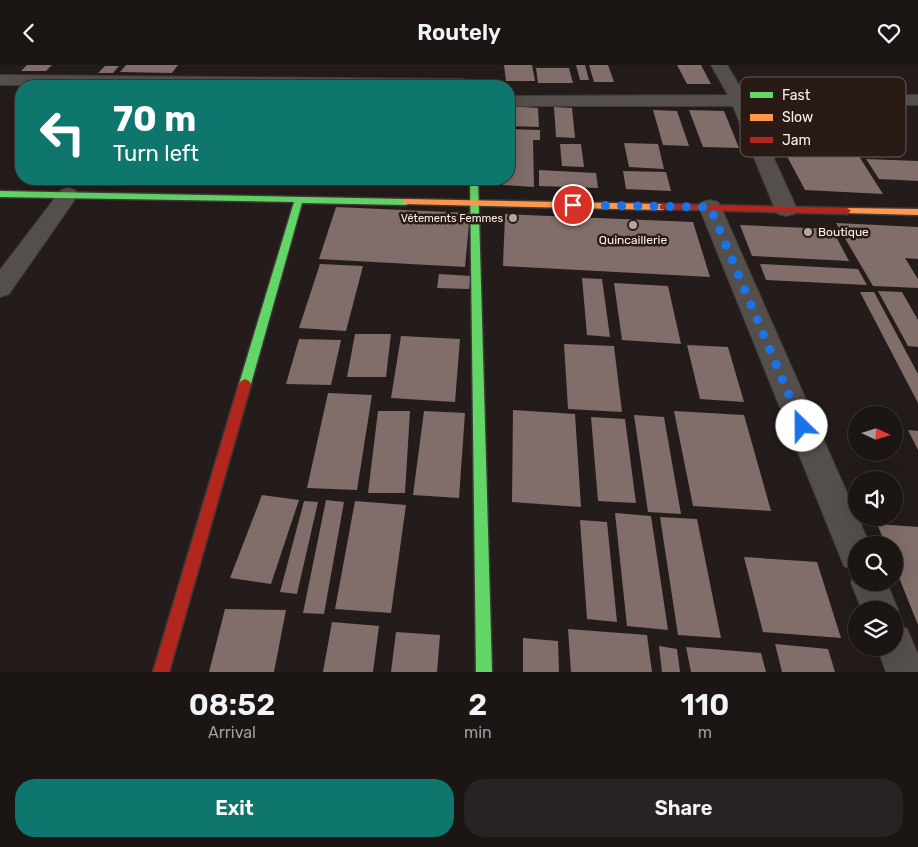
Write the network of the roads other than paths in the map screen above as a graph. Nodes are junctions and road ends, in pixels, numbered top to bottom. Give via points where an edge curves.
1 (464, 65) edge
2 (719, 65) edge
3 (0, 80) edge
4 (15, 80) edge
5 (463, 80) edge
6 (739, 100) joint
7 (515, 101) edge
8 (764, 157) edge
9 (474, 185) edge
10 (0, 194) edge
11 (68, 195) junction
12 (299, 199) junction
13 (476, 203) junction
14 (710, 207) junction
15 (786, 209) junction
16 (918, 212) edge
17 (0, 288) edge
18 (849, 536) edge
19 (900, 656) edge
20 (161, 672) edge
21 (484, 672) edge
22 (906, 672) edge

1 - 5 street
2 - 6 street
3 - 4 street
6 - 7 street
8 - 15 street
9 - 13 street
10 - 11 street
11 - 12 street
11 - 17 street
12 - 13 street
12 - 20 street
13 - 14 street
13 - 21 street
14 - 15 street
14 - 18 street
15 - 16 street
19 - 22 street

